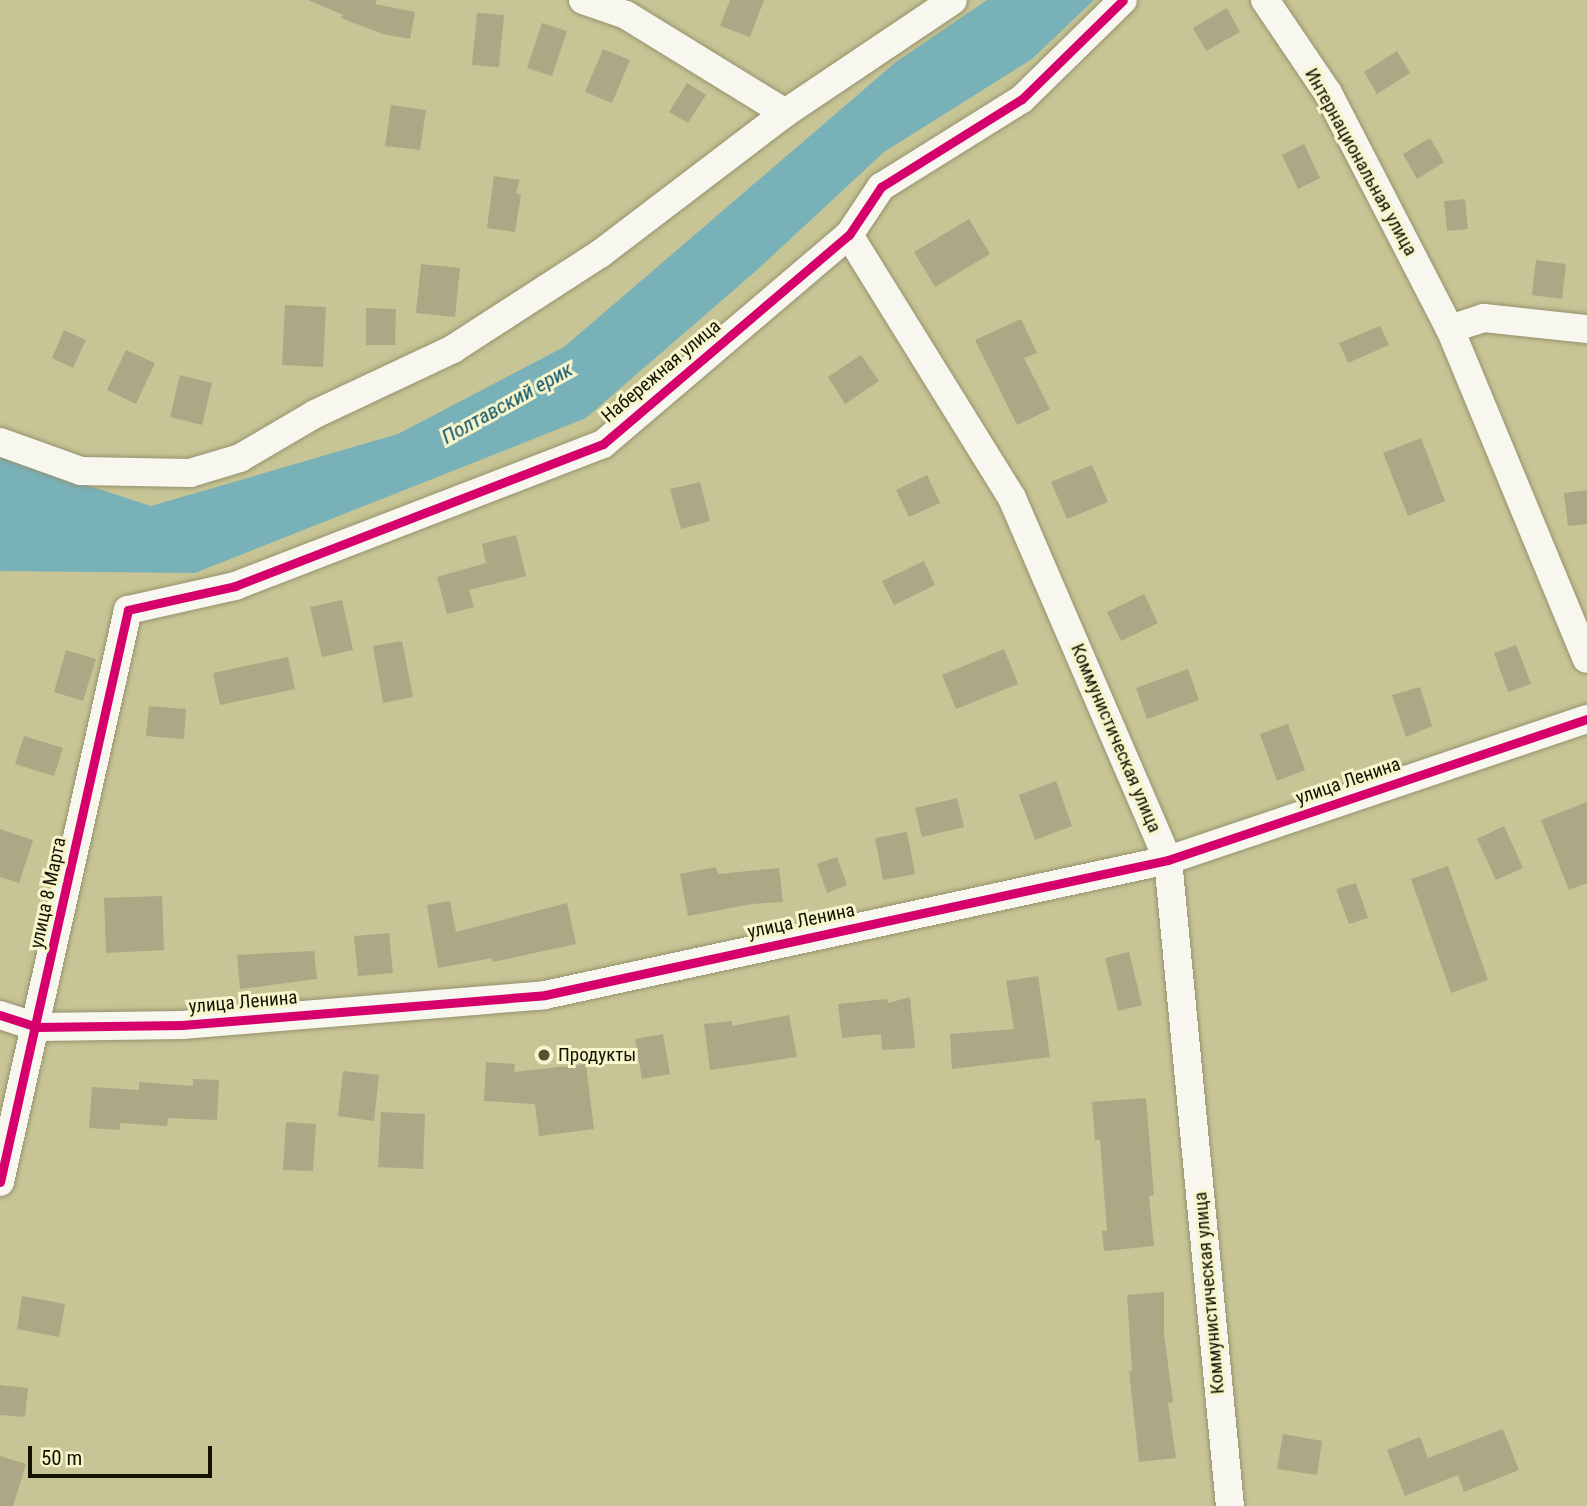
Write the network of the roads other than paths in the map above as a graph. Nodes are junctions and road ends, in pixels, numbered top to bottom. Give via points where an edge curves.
1 (583, 0) edge
2 (953, 0) edge
3 (1122, 0) edge
4 (1265, 0) edge
5 (785, 113) junction
6 (849, 234) junction
7 (1450, 329) junction
8 (1587, 329) edge
9 (0, 442) edge
10 (128, 610) joint
11 (1587, 659) edge
12 (1587, 719) edge
13 (1168, 860) junction
14 (0, 1015) edge
15 (37, 1027) junction
16 (0, 1182) edge
17 (1230, 1506) edge

1 - 5 street via 626,15
2 - 5 street
3 - 6 street, Набережная улица via 1022,99 881,187
4 - 7 street, Интернациональная улица via 1328,93
5 - 9 street via 600,254 453,349 315,414 240,458 190,473 81,471
6 - 10 street, Набережная улица via 603,444 235,586
6 - 13 street, Коммунистическая улица via 1012,498
7 - 8 street via 1484,318
7 - 11 street, Интернациональная улица
10 - 15 street, улица 8 Марта
12 - 13 street, улица Ленина
13 - 15 street, улица Ленина via 545,995 182,1025
13 - 17 street, Коммунистическая улица
14 - 15 street, улица Ленина
15 - 16 street, улица 8 Марта

